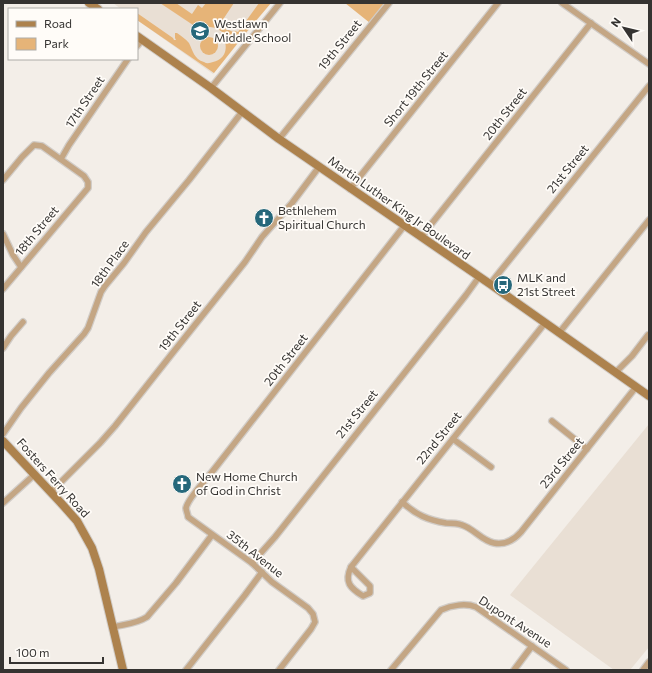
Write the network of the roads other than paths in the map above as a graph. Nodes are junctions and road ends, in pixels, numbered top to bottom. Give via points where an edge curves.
1 (280, 3) edge
2 (388, 3) edge
3 (498, 3) edge
4 (562, 3) edge
5 (591, 23) junction
6 (139, 41) edge
7 (127, 60) edge
8 (649, 64) edge
9 (649, 86) edge
10 (211, 88) junction
11 (242, 112) junction
12 (279, 139) junction
13 (60, 159) junction
14 (319, 167) junction
15 (3, 180) edge
16 (350, 189) junction
17 (649, 220) edge
18 (404, 226) junction
19 (3, 234) edge
20 (421, 237) junction
21 (21, 268) junction
22 (479, 277) junction
23 (490, 284) junction
24 (3, 289) edge
25 (22, 322) dead end
26 (545, 323) junction
27 (559, 332) junction
28 (648, 335) dead end
29 (3, 348) edge
30 (616, 372) junction
31 (636, 387) junction
32 (649, 396) edge
33 (552, 421) dead end
34 (3, 434) edge
35 (453, 438) junction
36 (3, 441) edge
37 (587, 449) junction
38 (491, 467) dead end
39 (34, 474) junction
40 (51, 492) junction
41 (402, 502) junction
42 (3, 503) edge
43 (186, 509) joint
44 (212, 535) junction
45 (252, 563) junction
46 (351, 567) junction
47 (262, 572) junction
48 (113, 627) junction
49 (532, 646) junction
50 (649, 662) edge
51 (394, 669) edge
52 (123, 670) edge
53 (186, 670) edge
54 (278, 670) edge
55 (514, 670) edge
56 (566, 670) edge
57 (643, 670) edge

1 - 10 street
2 - 12 street, 19th Street
3 - 16 street, Short 19th Street
4 - 5 street
5 - 8 street
5 - 20 street, 20th Street
6 - 10 main road, Martin Luther King Jr Boulevard
7 - 13 street, 17th Street
9 - 23 street, 21st Street
10 - 11 main road, Martin Luther King Jr Boulevard
11 - 12 main road, Martin Luther King Jr Boulevard
11 - 34 street, 18th Place via 105,286 84,334 49,373
12 - 14 main road, Martin Luther King Jr Boulevard
13 - 15 street via 42,146 34,145
13 - 21 street, 18th Street via 84,176 88,188
14 - 16 main road, Martin Luther King Jr Boulevard
14 - 40 street, 19th Street via 114,426
16 - 18 main road, Martin Luther King Jr Boulevard
17 - 27 street
18 - 20 main road, Martin Luther King Jr Boulevard
18 - 43 street, 20th Street via 188,501
19 - 21 street
20 - 22 main road, Martin Luther King Jr Boulevard
21 - 24 street, 18th Street
22 - 23 main road, Martin Luther King Jr Boulevard
22 - 45 street, 21st Street via 280,531
23 - 26 main road, Martin Luther King Jr Boulevard
25 - 29 street
26 - 27 main road, Martin Luther King Jr Boulevard
26 - 35 street, 22nd Street
27 - 30 main road, Martin Luther King Jr Boulevard
28 - 30 street
30 - 31 main road, Martin Luther King Jr Boulevard
31 - 32 main road, Martin Luther King Jr Boulevard
31 - 37 street, 23rd Street
33 - 37 street
35 - 38 street
35 - 41 street, 22nd Street
36 - 39 main road, Fosters Ferry Road
37 - 41 street, 23rd Street via 516,538 509,542 494,543 461,524 425,517
39 - 40 main road, Fosters Ferry Road
39 - 42 street
40 - 48 main road, Fosters Ferry Road via 77,522 92,548
41 - 46 street, 22nd Street
43 - 44 street, 35th Avenue via 188,517
44 - 45 street, 35th Avenue
44 - 48 street via 147,617 141,621
45 - 47 street, 35th Avenue
46 - 46 street via 347,574 351,587 363,596 370,593 370,586
47 - 53 street
47 - 54 street, 35th Avenue via 308,608 315,622
48 - 52 main road, Fosters Ferry Road
49 - 51 street, Dupont Avenue via 471,605 447,607 437,614
49 - 55 street
49 - 56 street, Dupont Avenue
50 - 57 street

